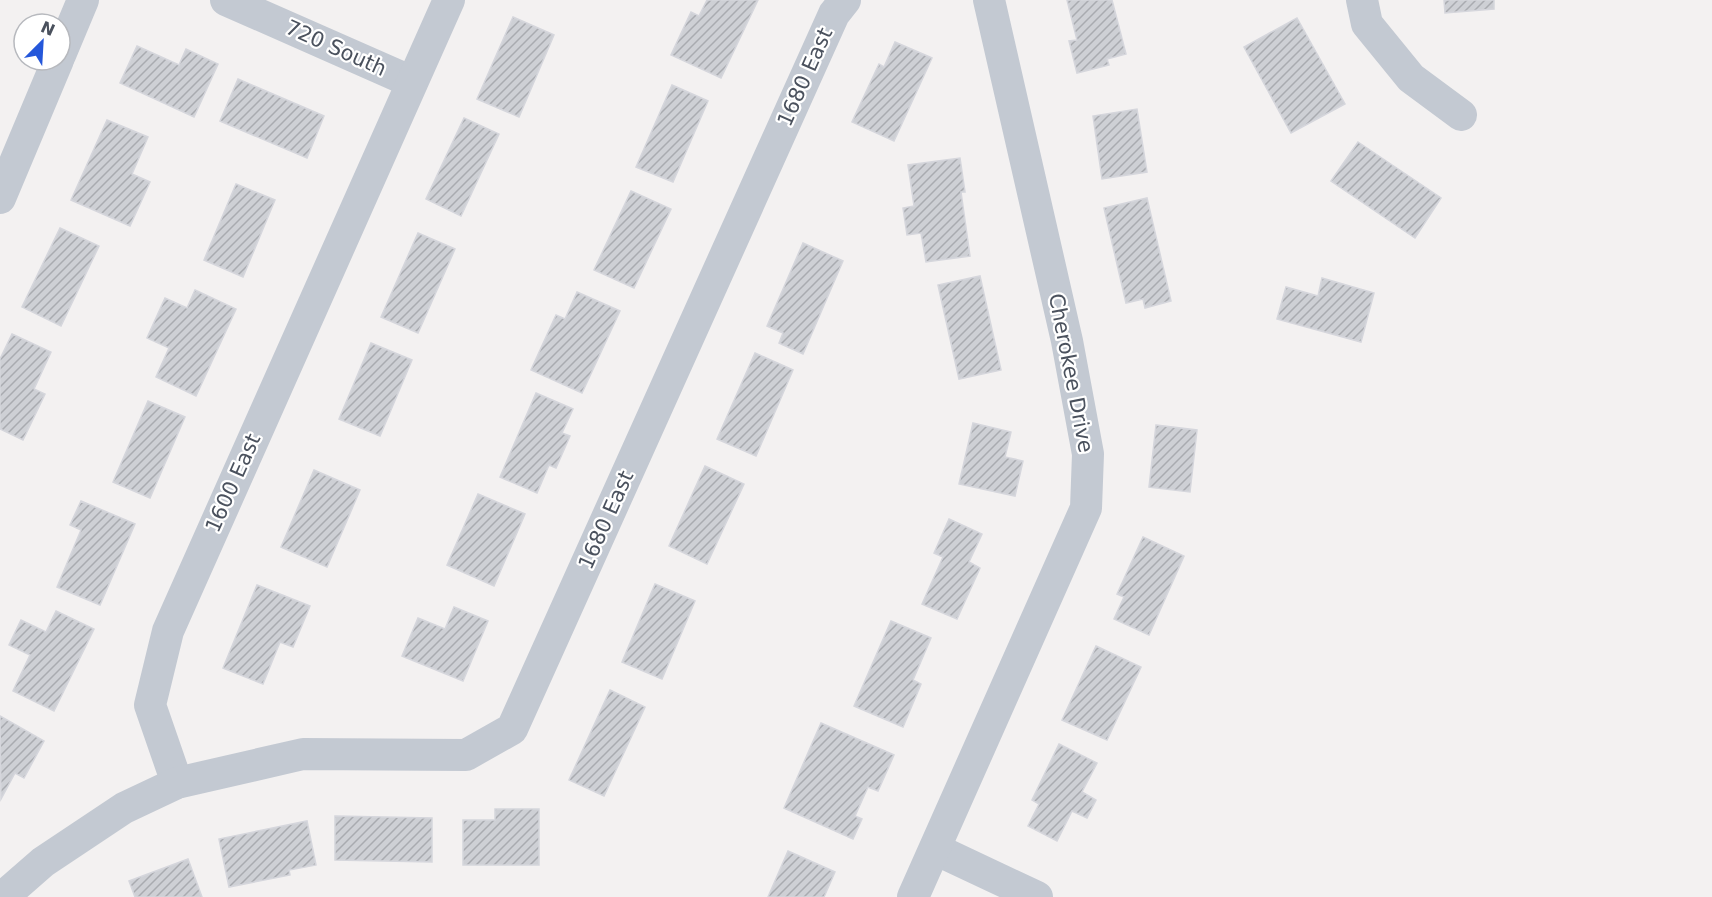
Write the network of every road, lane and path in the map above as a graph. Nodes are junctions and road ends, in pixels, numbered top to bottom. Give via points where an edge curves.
1 (83, 0) edge
2 (226, 0) edge
3 (448, 0) edge
4 (845, 0) edge
5 (989, 0) edge
6 (1362, 0) edge
7 (72, 26) edge
8 (53, 72) edge
9 (412, 82) junction
10 (1461, 115) dead end
11 (0, 198) edge
12 (177, 783) junction
13 (935, 849) junction
14 (3, 897) edge
15 (913, 897) edge
16 (1037, 897) edge

1 - 7 street
2 - 9 street, 720 South
3 - 9 street, 1600 East
4 - 12 street, 1680 East via 834,14 512,729 466,754 303,754
5 - 13 street, Cherokee Drive via 1067,341 1088,454 1086,508
6 - 10 street via 1367,24 1411,78
8 - 11 street
9 - 12 street, 1600 East via 168,631 150,705
12 - 14 street via 124,808 43,862
13 - 15 street, Cherokee Drive
13 - 16 street

